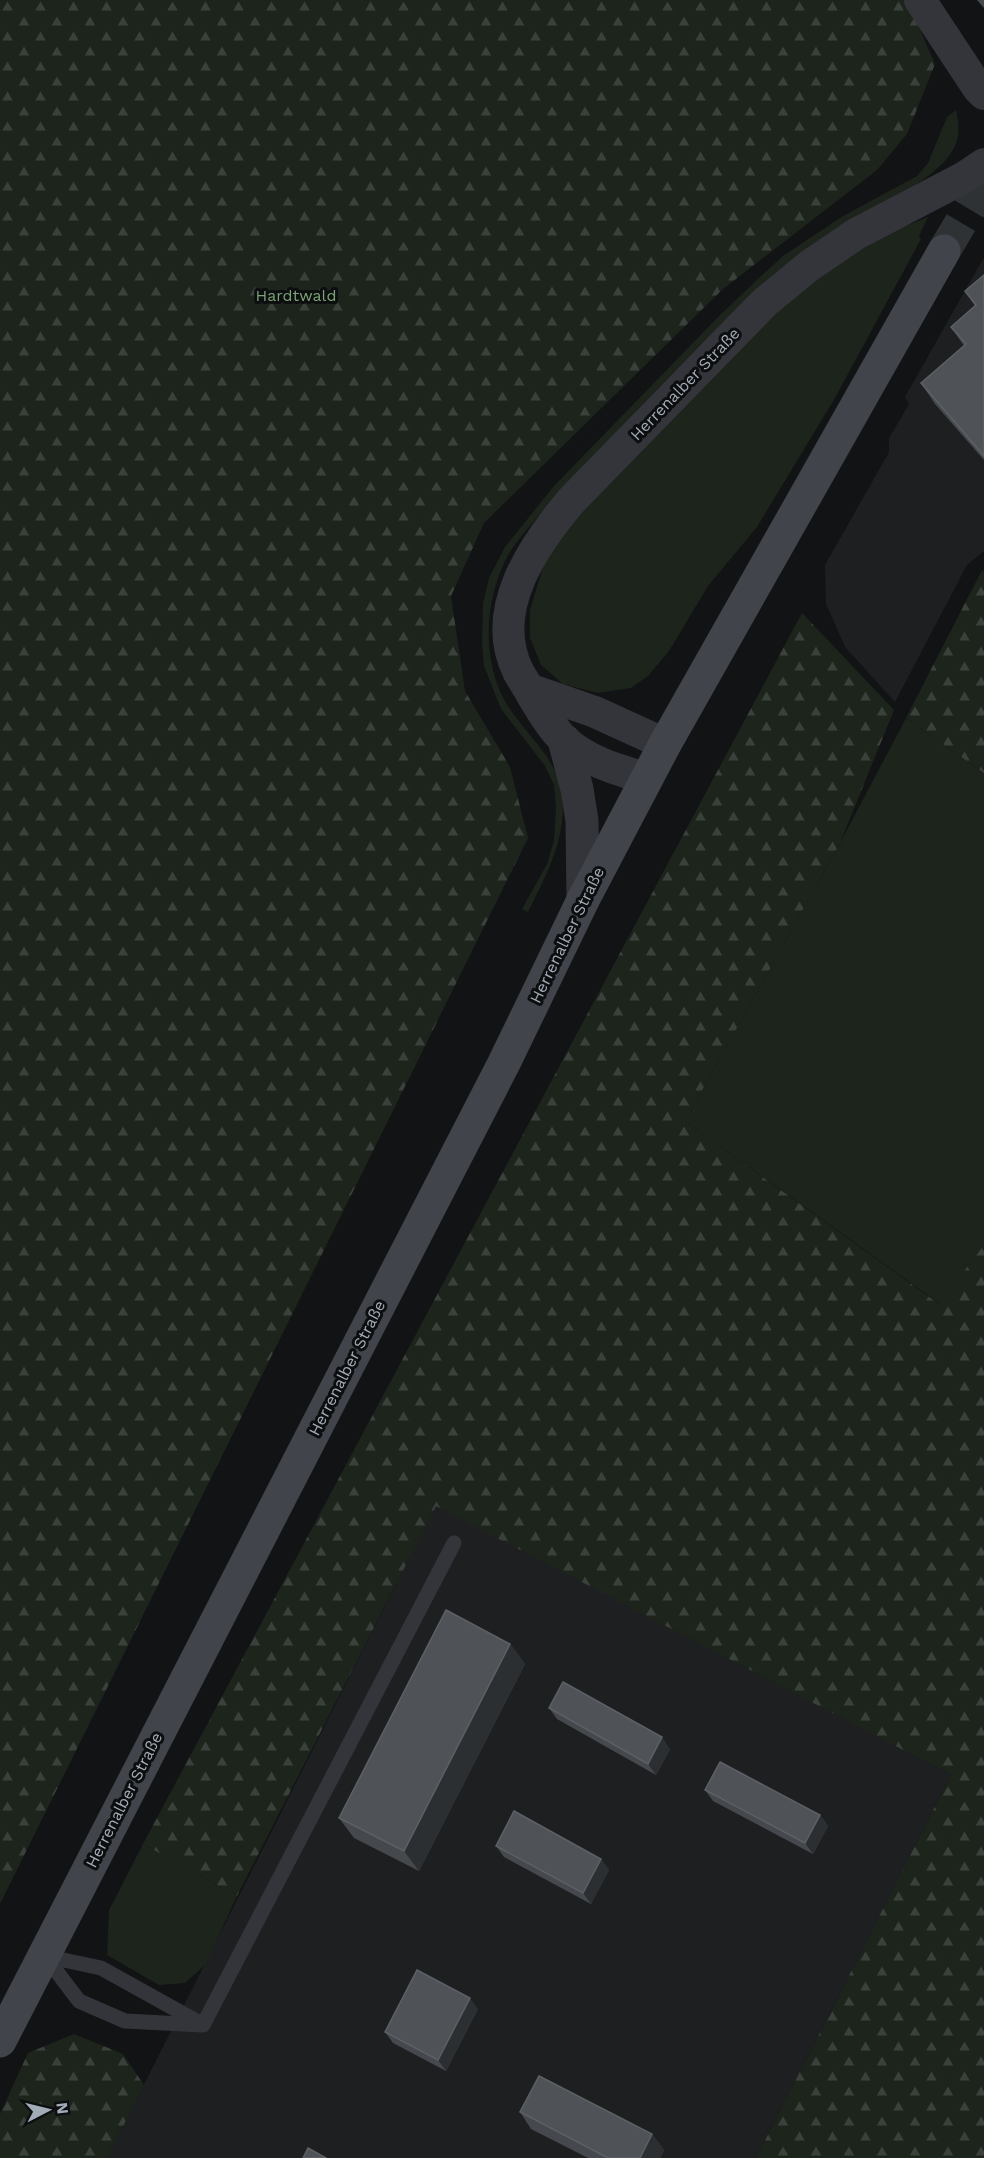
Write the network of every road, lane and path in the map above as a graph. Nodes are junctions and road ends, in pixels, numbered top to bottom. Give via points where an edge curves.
1 (920, 0) edge
2 (984, 94) edge
3 (984, 164) edge
4 (944, 250) tunnel mouth
5 (529, 689) junction
6 (564, 740) junction
7 (665, 744) junction
8 (646, 778) junction
9 (583, 900) junction
10 (454, 1543) dead end
11 (45, 1956) junction
12 (203, 2025) junction
13 (0, 2041) edge

1 - 2 street
3 - 5 street, Herrenalber Straße via 856,234 764,303 556,519 528,561 512,605 512,649 517,670
4 - 7 main road, Herrenalber Straße
5 - 6 street, Herrenalber Straße
5 - 7 street via 595,712
6 - 8 street, Herrenalber Straße via 594,760
6 - 9 street via 582,821
7 - 8 main road, Herrenalber Straße
8 - 9 main road, Herrenalber Straße
9 - 11 main road, Herrenalber Straße via 498,1074
10 - 12 lane
11 - 12 lane via 100,1968
11 - 12 lane via 79,2001 88,2005 125,2020
11 - 13 main road, Herrenalber Straße

